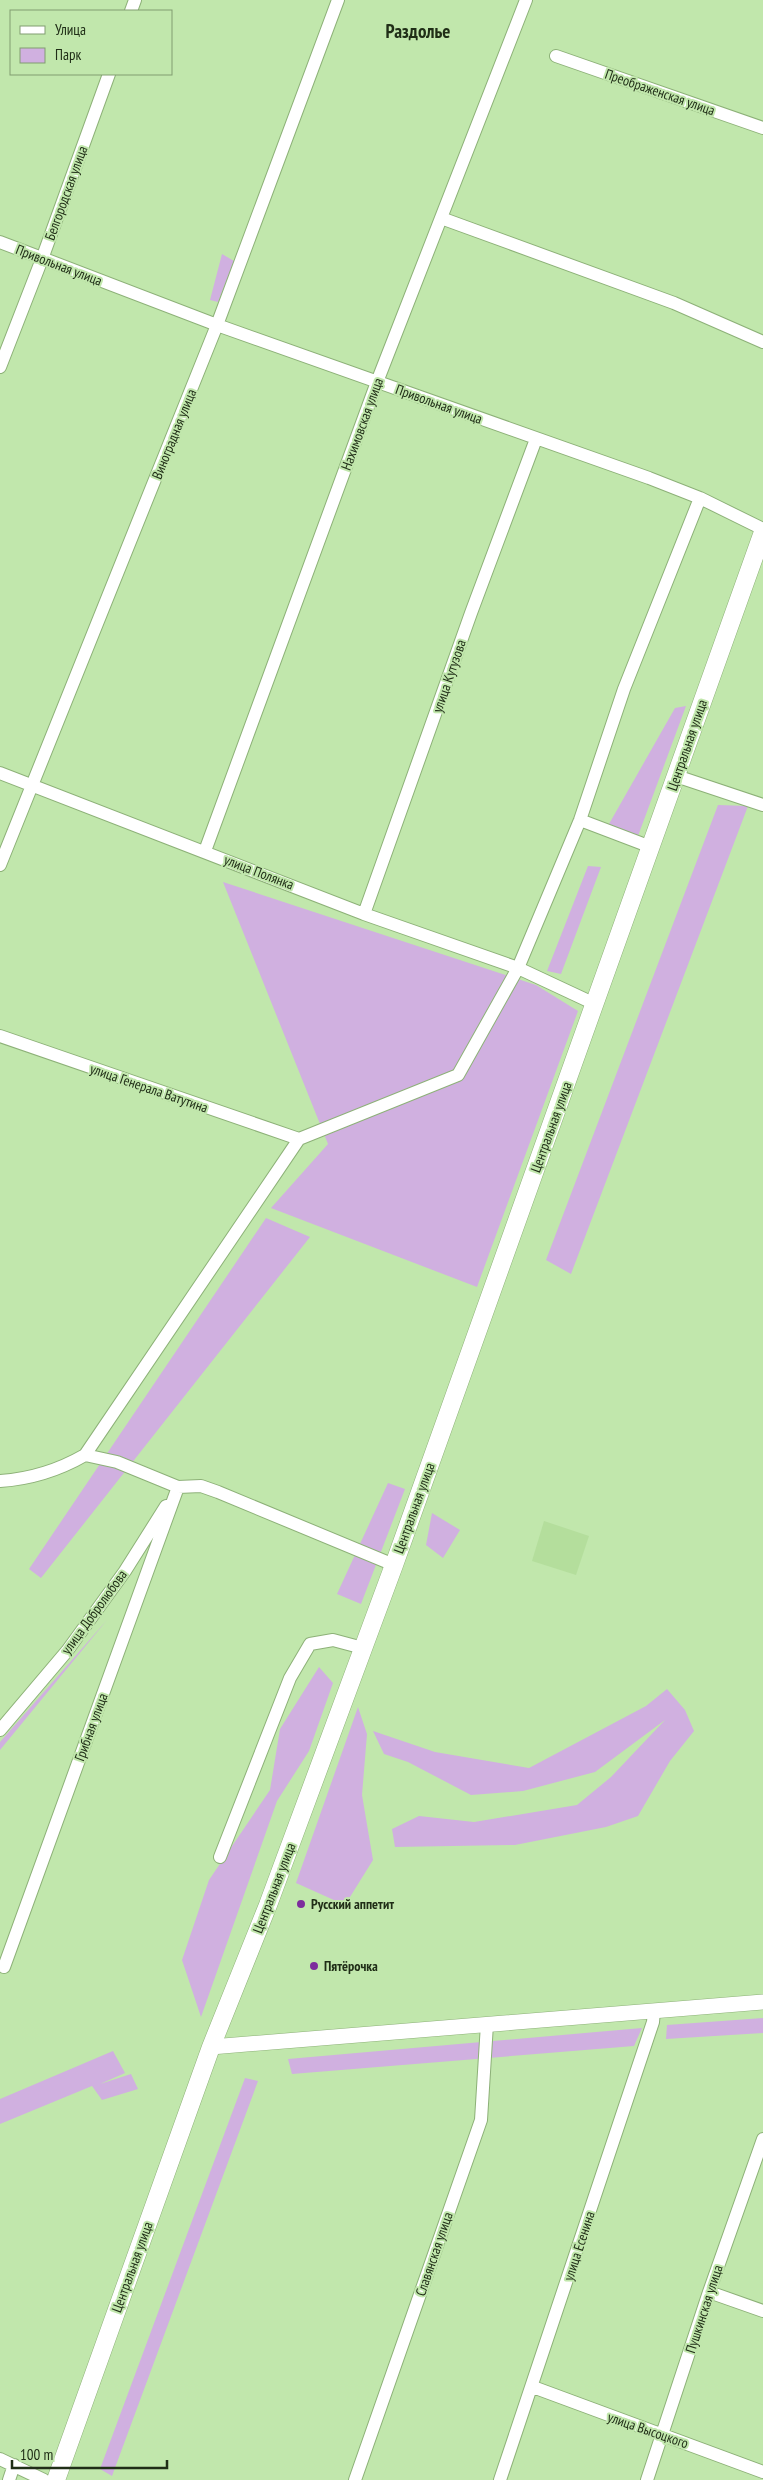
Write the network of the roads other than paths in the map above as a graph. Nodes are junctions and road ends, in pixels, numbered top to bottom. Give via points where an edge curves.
1 (338, 0) edge
2 (526, 0) edge
3 (556, 56) dead end
4 (109, 75) edge
5 (763, 128) edge
6 (441, 218) junction
7 (0, 242) edge
8 (42, 259) junction
9 (217, 325) junction
10 (763, 342) edge
11 (0, 367) edge
12 (378, 382) junction
13 (536, 439) junction
14 (700, 498) junction
15 (763, 530) edge
16 (0, 774) edge
17 (676, 776) junction
18 (33, 786) junction
19 (763, 805) edge
20 (580, 820) junction
21 (652, 847) junction
22 (205, 851) junction
23 (0, 866) edge
24 (364, 914) junction
25 (518, 968) junction
26 (595, 1004) junction
27 (0, 1036) edge
28 (299, 1139) junction
29 (85, 1455) junction
30 (0, 1481) edge
31 (178, 1487) junction
32 (394, 1565) junction
33 (363, 1648) junction
34 (0, 1730) edge
35 (220, 1857) dead end
36 (4, 1966) dead end
37 (763, 2002) edge
38 (654, 2010) junction
39 (487, 2024) junction
40 (211, 2047) junction
41 (763, 2139) edge
42 (760, 2156) edge
43 (709, 2292) junction
44 (763, 2311) edge
45 (533, 2388) junction
46 (664, 2434) junction
47 (0, 2459) edge
48 (14, 2465) junction
49 (763, 2472) edge
50 (9, 2480) edge
51 (44, 2480) edge
52 (56, 2480) edge
53 (355, 2480) edge
54 (500, 2480) edge
55 (647, 2480) edge

1 - 9 street, Виноградная улица
2 - 6 street, Нахимовская улица
3 - 5 street, Преображенская улица
4 - 8 street, Белгородская улица
6 - 10 street via 674,303
6 - 12 street, Нахимовская улица
7 - 8 street, Привольная улица
8 - 9 street, Привольная улица
8 - 11 street, Белгородская улица
9 - 12 street, Привольная улица
9 - 18 street, Виноградная улица
12 - 13 street, Привольная улица
12 - 22 street, Нахимовская улица
13 - 14 street, Привольная улица
13 - 24 street, улица Кутузова
14 - 15 street, Привольная улица
14 - 20 street via 624,689
15 - 17 main road, Центральная улица
16 - 18 street, улица Полянка
17 - 19 street
17 - 21 main road, Центральная улица
18 - 22 street, улица Полянка
18 - 23 street, Виноградная улица
20 - 21 street
20 - 25 street
21 - 26 main road, Центральная улица
22 - 24 street, улица Полянка
24 - 25 street, улица Полянка
25 - 26 street, улица Полянка
25 - 28 street via 458,1074
26 - 32 main road, Центральная улица
27 - 28 street, улица Генерала Ватутина
28 - 29 street
29 - 30 street via 69,1465 23,1480
29 - 31 street via 117,1462
31 - 32 street via 201,1486 218,1492
31 - 34 street, улица Добролюбова via 125,1571 67,1651
31 - 36 street, Грибная улица
32 - 33 main road, Центральная улица
33 - 35 street via 333,1640 310,1644 290,1678
33 - 40 main road, Центральная улица via 268,1905
37 - 38 street
38 - 39 street
38 - 45 street, улица Есенина via 650,2031
39 - 40 street
39 - 53 street, Славянская улица via 481,2120
40 - 52 main road, Центральная улица
41 - 42 street, Пушкинская улица
42 - 43 street, Пушкинская улица
43 - 44 street
43 - 46 street, Пушкинская улица
45 - 46 street, улица Высоцкого via 613,2419
45 - 54 street, улица Есенина
46 - 49 street, улица Высоцкого
46 - 55 street, Пушкинская улица
47 - 48 street
48 - 50 street
48 - 51 street

